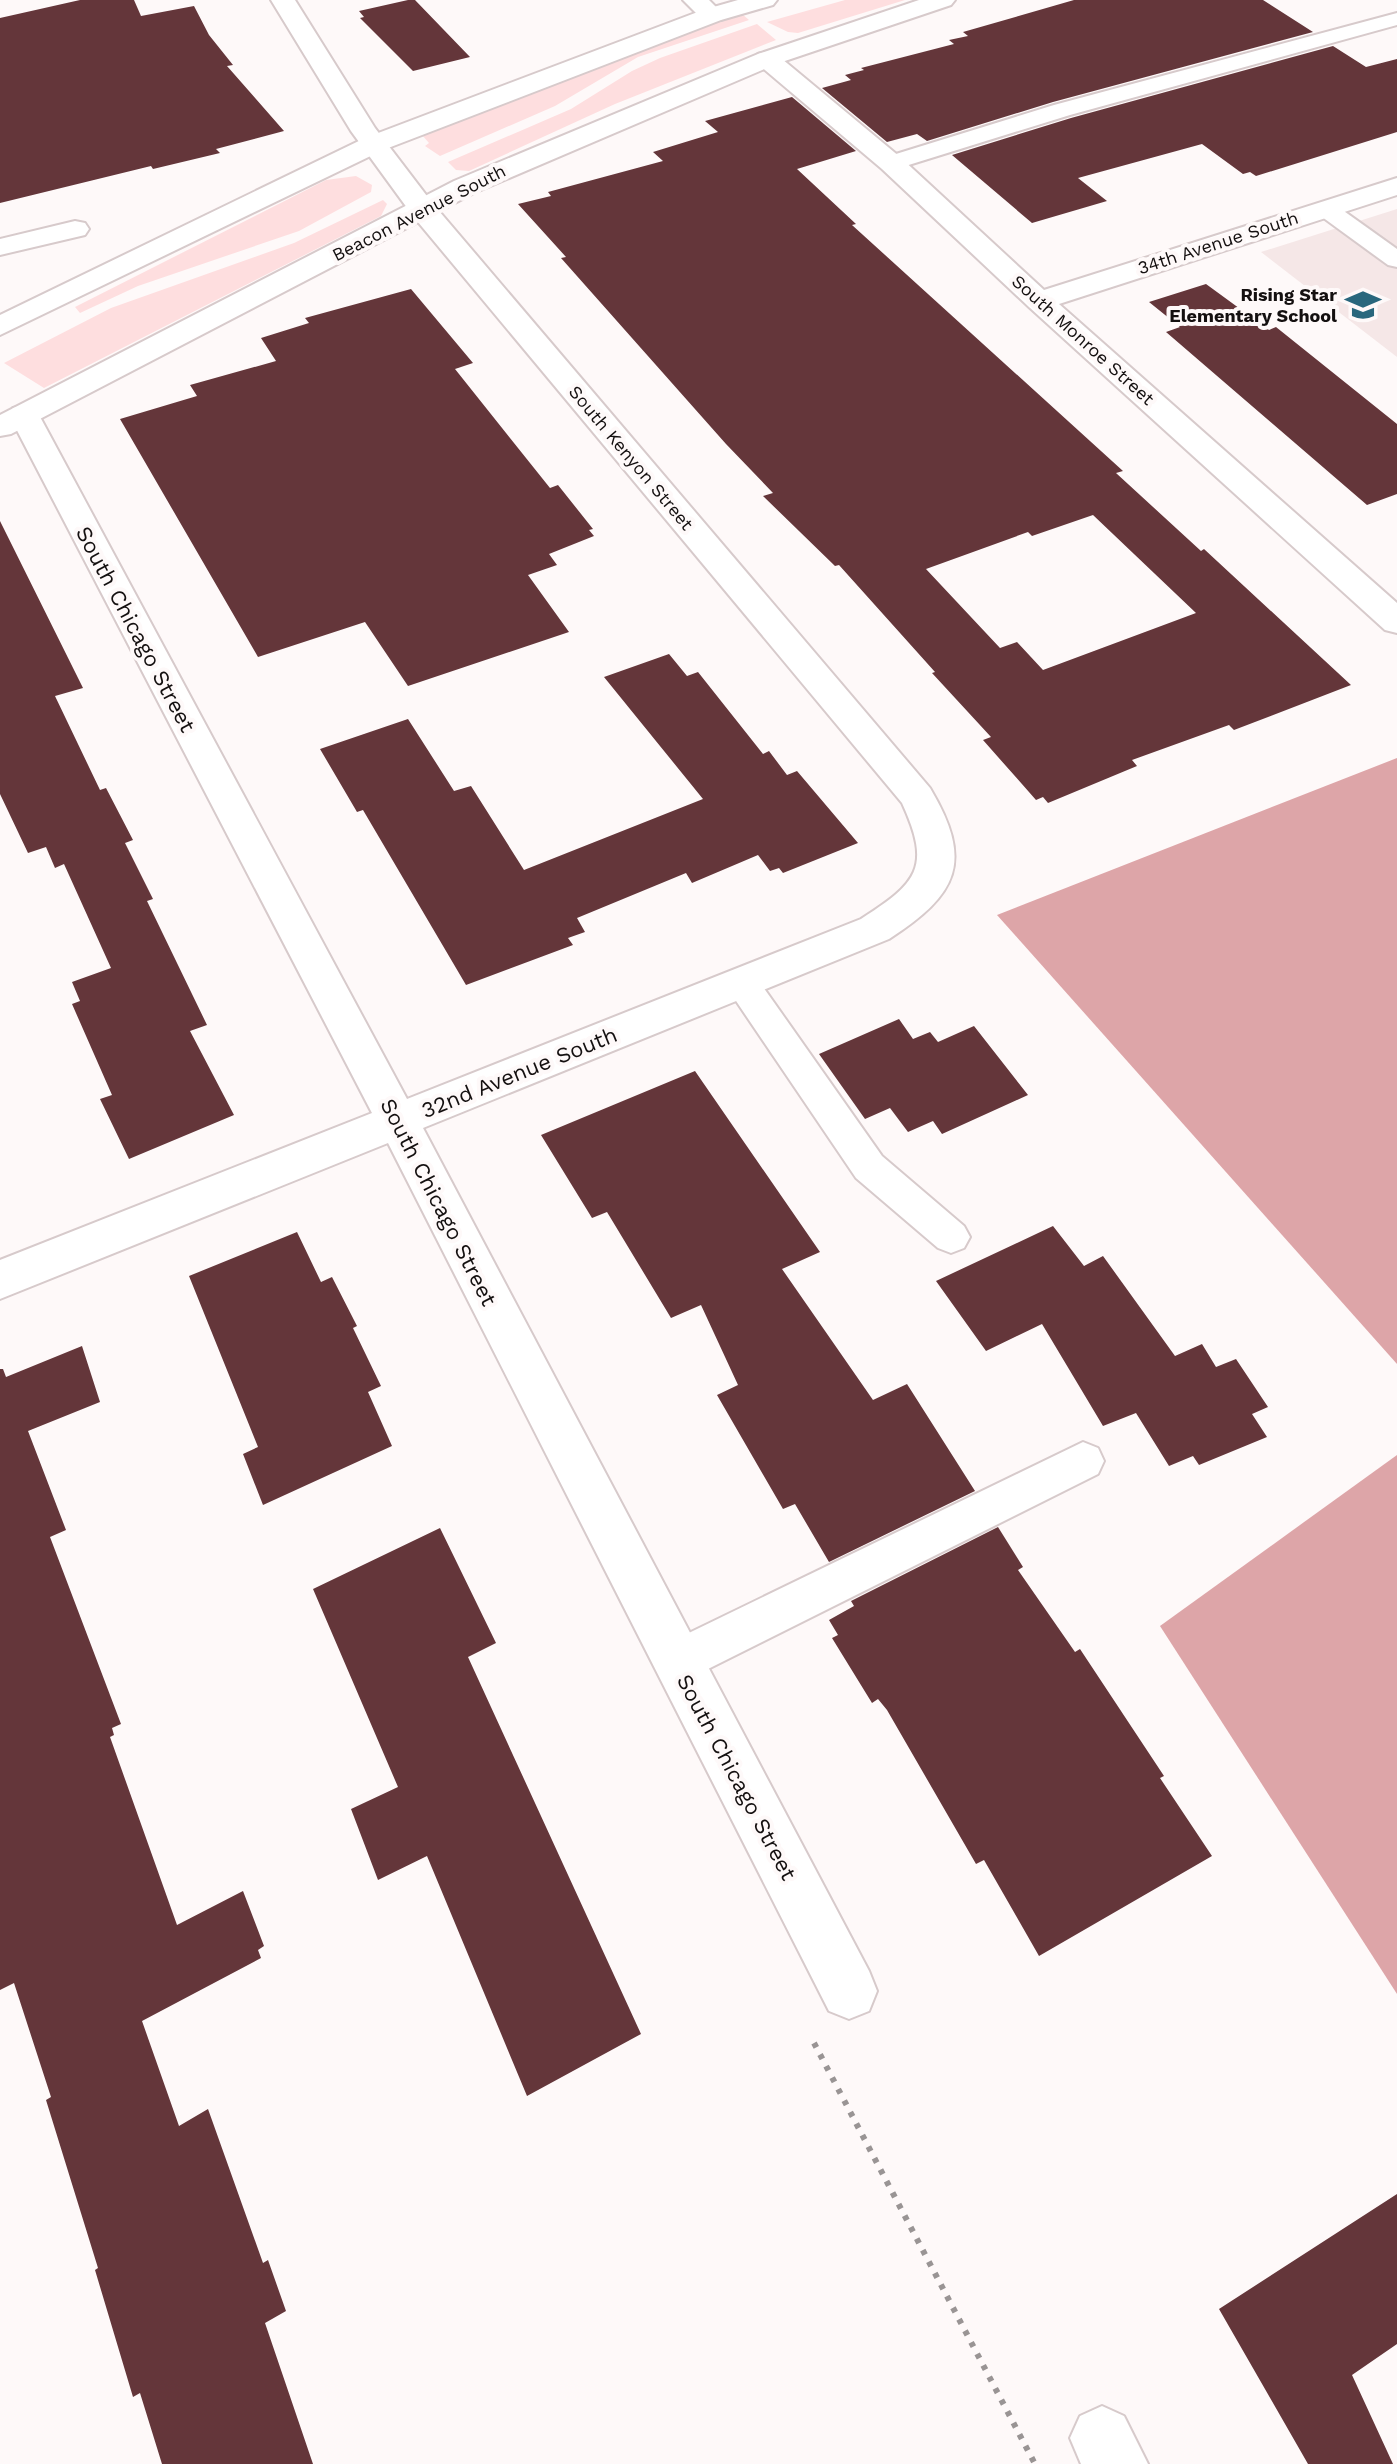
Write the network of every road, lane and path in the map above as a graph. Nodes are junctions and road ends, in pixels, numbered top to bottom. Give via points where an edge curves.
1 (283, 0) edge
2 (765, 0) edge
3 (943, 0) edge
4 (704, 7) edge
5 (1397, 19) edge
6 (767, 59) junction
7 (374, 144) junction
8 (891, 163) junction
9 (1397, 186) edge
10 (1326, 209) junction
11 (423, 210) junction
12 (75, 229) dead end
13 (0, 247) edge
14 (1397, 260) edge
15 (1039, 301) junction
16 (0, 326) edge
17 (12, 421) edge
18 (1397, 622) edge
19 (902, 912) joint
20 (742, 983) junction
21 (398, 1121) junction
22 (951, 1237) dead end
23 (0, 1280) edge
24 (1083, 1461) dead end
25 (676, 1662) junction
26 (849, 1991) joint
27 (1035, 2464) edge

1 - 7 street, South Kenyon Street
2 - 4 street
3 - 6 street, Beacon Avenue South
4 - 7 street
5 - 8 lane via 1062,110
6 - 8 street, South Monroe Street
6 - 11 street, Beacon Avenue South via 464,187
7 - 11 street, South Kenyon Street
7 - 16 street
8 - 15 street, South Monroe Street
9 - 10 street, 34th Avenue South
10 - 14 lane
10 - 15 street, 34th Avenue South
11 - 17 street, Beacon Avenue South
11 - 19 street, South Kenyon Street via 917,797 933,827 939,854 934,875
12 - 13 street
15 - 18 street, South Monroe Street
17 - 21 street, South Chicago Street
19 - 20 street, 32nd Avenue South via 875,929
20 - 21 street, 32nd Avenue South
20 - 22 lane via 869,1167
21 - 23 street, 32nd Avenue South
21 - 25 street, South Chicago Street
24 - 25 lane
25 - 26 street, South Chicago Street
26 - 27 path via 809,2012 814,2043

